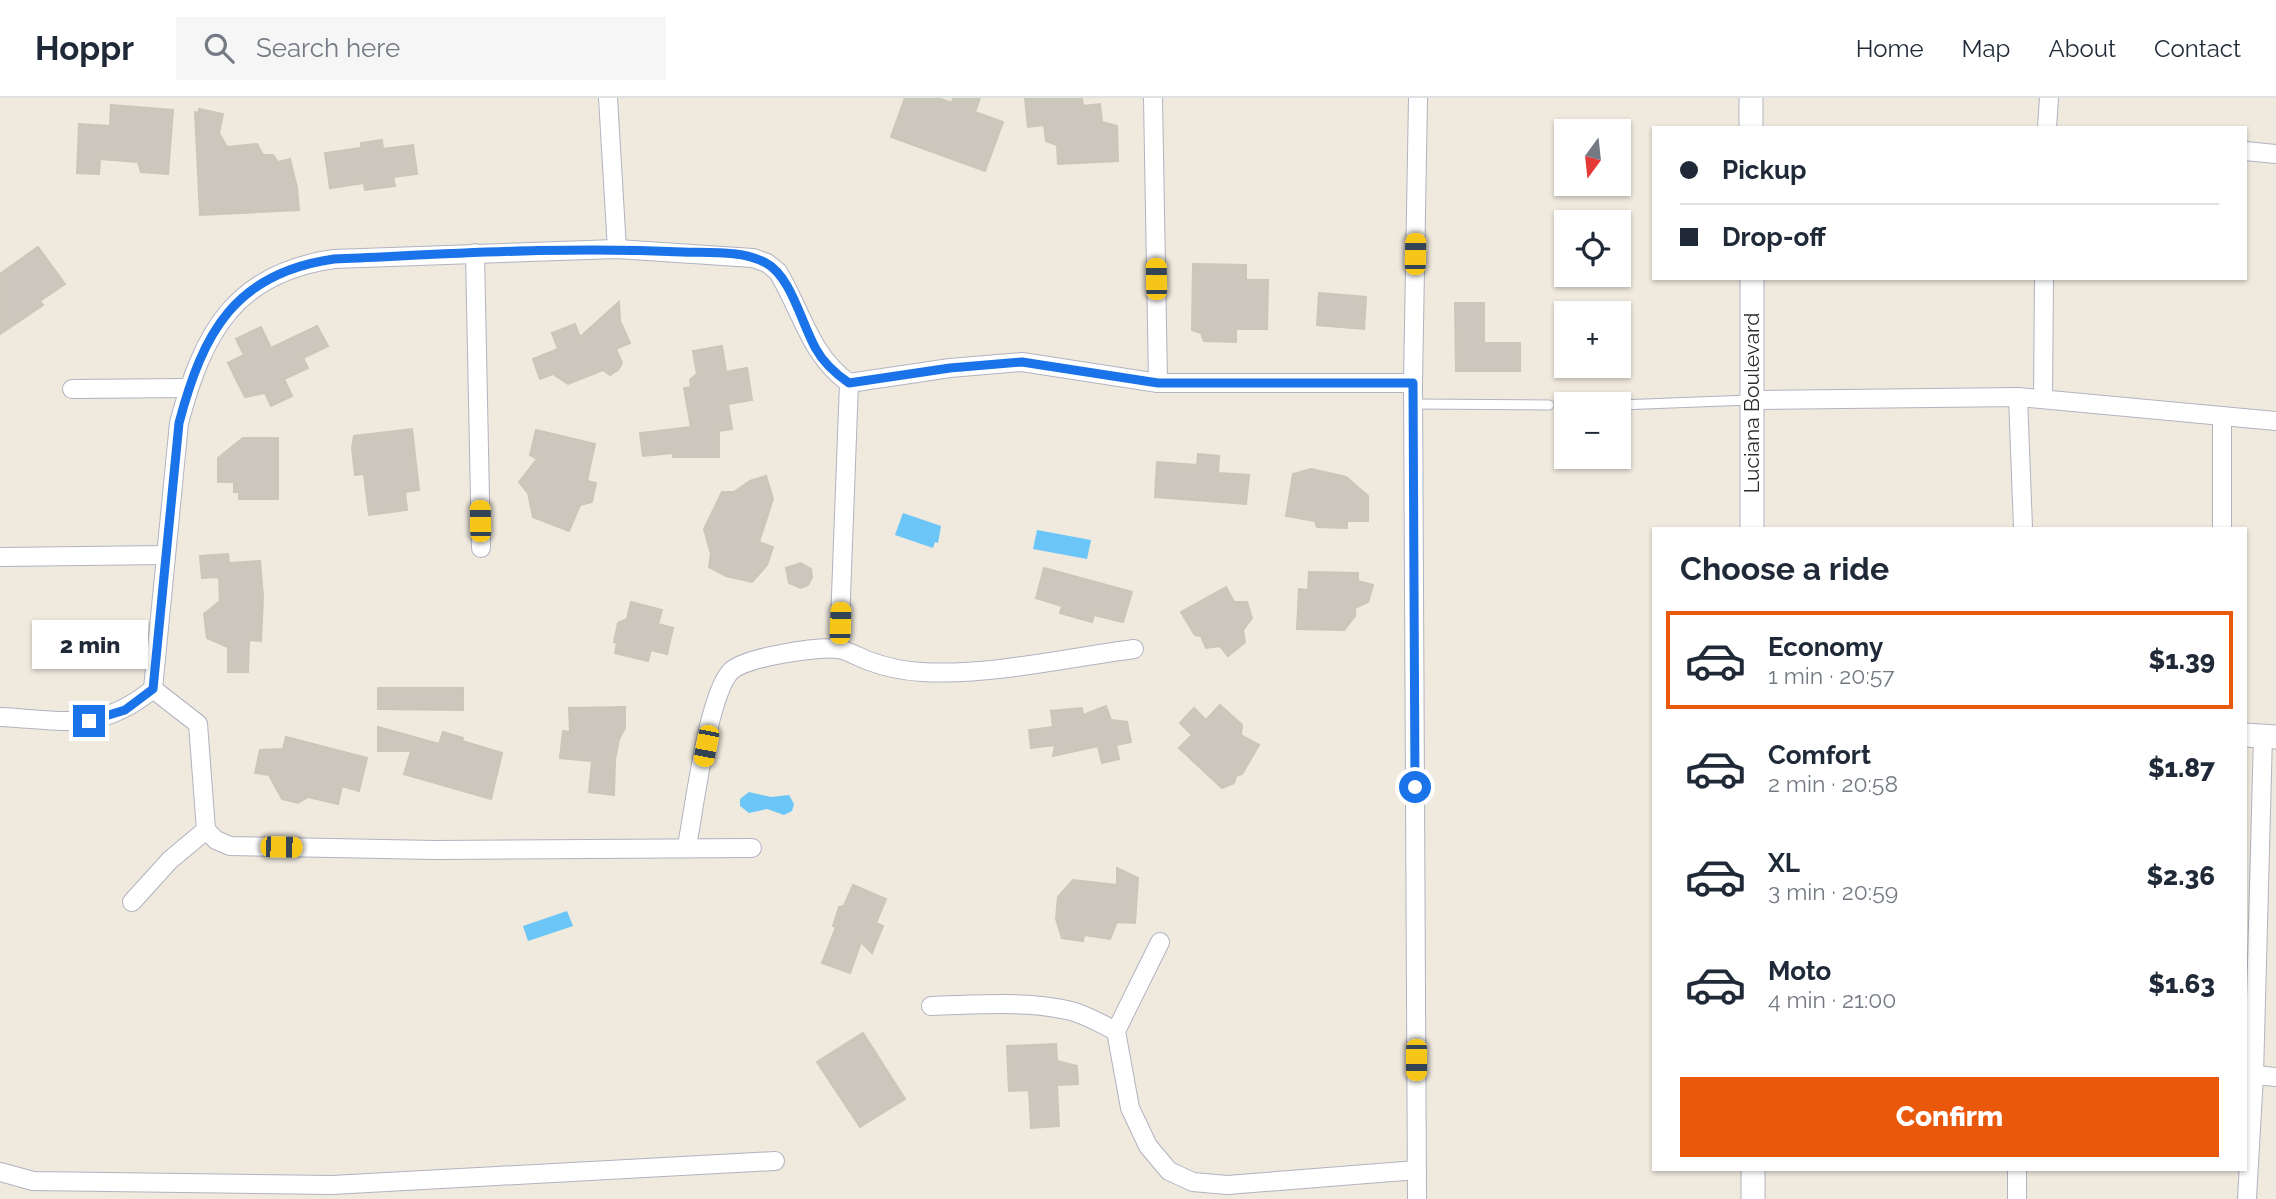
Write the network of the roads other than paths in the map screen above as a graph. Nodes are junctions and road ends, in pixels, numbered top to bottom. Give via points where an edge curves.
1 (608, 98) edge
2 (1153, 98) edge
3 (1418, 98) edge
4 (1751, 98) edge
5 (2049, 98) edge
6 (1751, 126) edge
7 (2047, 126) edge
8 (2247, 151) edge
9 (2276, 154) edge
10 (617, 248) junction
11 (475, 253) junction
12 (1752, 280) edge
13 (2045, 280) edge
14 (849, 383) junction
15 (1158, 383) junction
16 (1413, 383) junction
17 (188, 388) junction
18 (72, 389) dead end
19 (2018, 397) junction
20 (2043, 399) junction
21 (1753, 400) junction
22 (1413, 404) junction
23 (1549, 405) dead end
24 (1631, 405) edge
25 (2222, 416) junction
26 (2276, 421) edge
27 (1752, 527) edge
28 (2023, 527) edge
29 (2222, 527) edge
30 (481, 548) dead end
31 (166, 555) junction
32 (0, 557) edge
33 (839, 649) junction
34 (1134, 649) dead end
35 (153, 689) junction
36 (0, 717) edge
37 (2261, 736) edge
38 (206, 830) junction
39 (687, 846) junction
40 (752, 848) dead end
41 (132, 902) dead end
42 (1160, 942) dead end
43 (931, 1006) dead end
44 (1116, 1031) junction
45 (2254, 1075) junction
46 (2276, 1077) edge
47 (775, 1161) dead end
48 (1417, 1170) junction
49 (1753, 1171) edge
50 (2017, 1171) edge
51 (0, 1172) edge
52 (332, 1192) edge
53 (1417, 1199) edge
54 (1753, 1199) edge
55 (2017, 1199) edge
56 (2247, 1199) edge

1 - 10 street
2 - 15 street
3 - 16 street
4 - 6 street
5 - 7 street
8 - 9 street
10 - 11 street
10 - 14 street via 728,254 767,263 790,292 824,361
11 - 17 street via 334,259 273,276 229,311 203,351
11 - 30 street
12 - 21 street, Luciana Boulevard
13 - 20 street
14 - 15 street via 1022,362
14 - 33 street
15 - 16 street
16 - 22 street
17 - 18 street
17 - 31 street via 179,423
19 - 20 street
19 - 21 street
19 - 28 street
20 - 25 street
21 - 24 lane
21 - 27 street, Luciana Boulevard
22 - 23 lane
22 - 48 street
25 - 26 street
25 - 29 street
31 - 32 street
31 - 35 street
33 - 34 street via 871,662 935,672
33 - 39 street via 773,656 730,672 715,705
35 - 36 street via 125,710 89,721
35 - 38 street via 198,724
37 - 45 street
38 - 39 street via 230,846 435,850
38 - 41 street via 170,860
39 - 40 street
42 - 44 street
43 - 44 street via 1054,1008
44 - 48 street via 1130,1108 1147,1146 1169,1171 1193,1182 1227,1185
45 - 46 street
45 - 56 street
47 - 52 street
48 - 53 street
49 - 54 street
50 - 55 street
51 - 52 street via 33,1181

